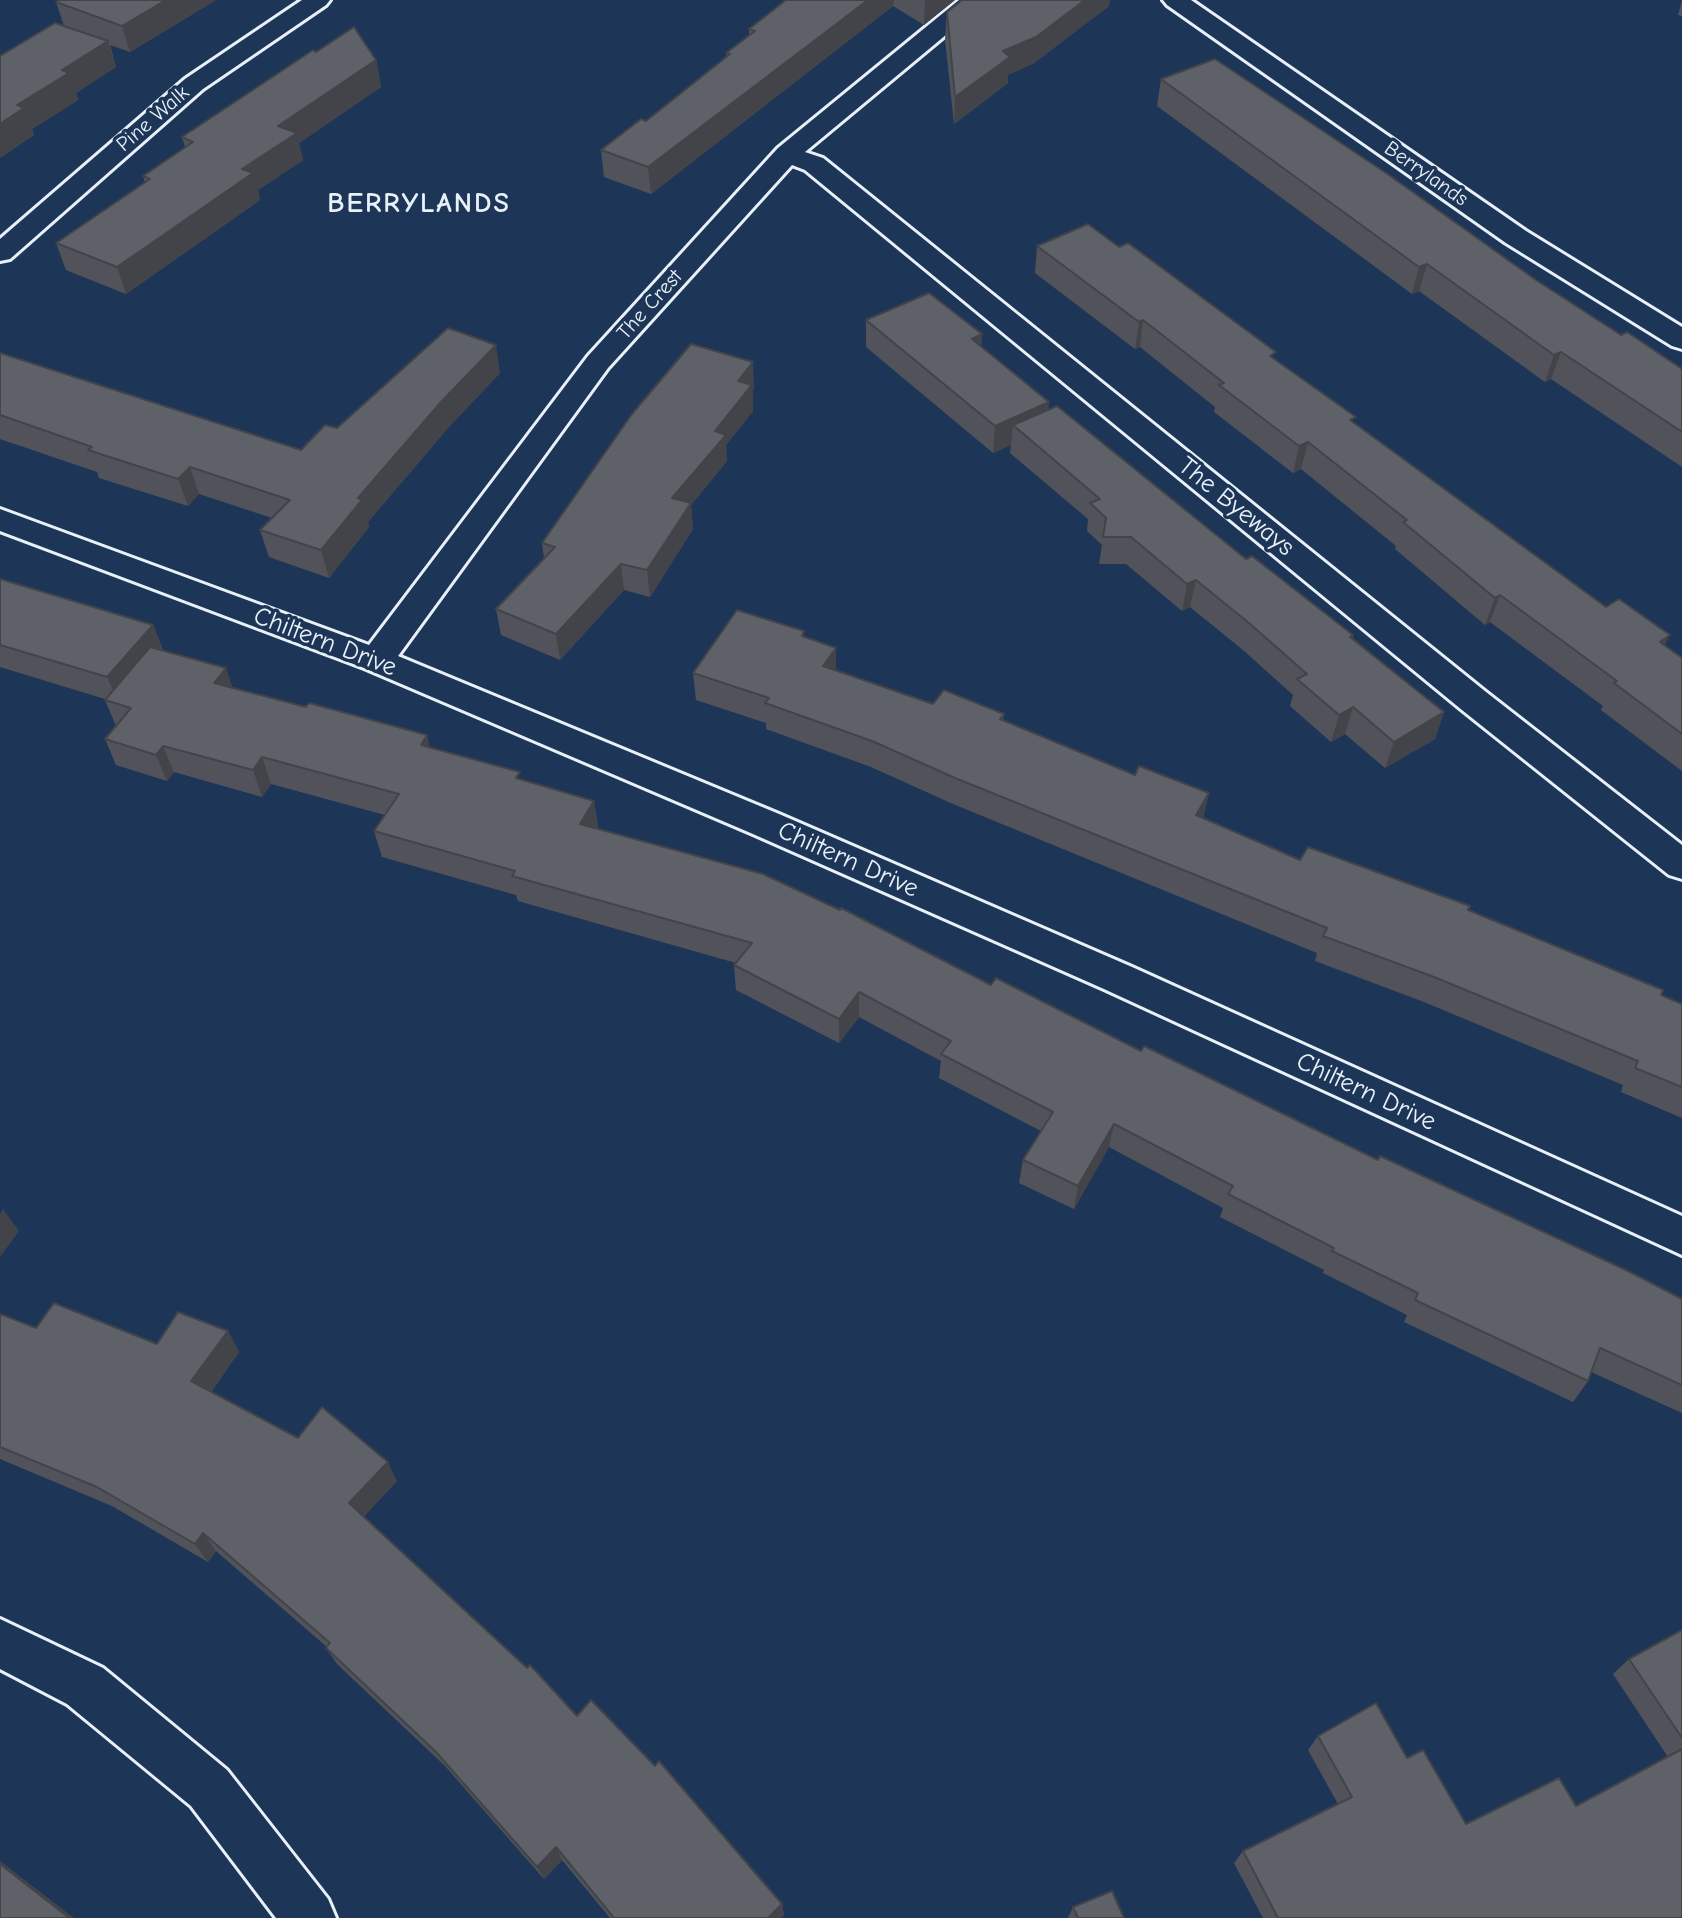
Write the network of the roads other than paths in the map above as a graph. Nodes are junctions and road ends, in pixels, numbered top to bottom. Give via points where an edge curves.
1 (318, 0) edge
2 (976, 0) edge
3 (1175, 0) edge
4 (787, 154) junction
5 (0, 253) edge
6 (1682, 340) edge
7 (0, 519) edge
8 (376, 660) junction
9 (1682, 865) edge
10 (1682, 1236) edge
11 (0, 1643) edge
12 (309, 1918) edge

1 - 5 street, Pine Walk via 194,84
2 - 4 street, The Crest
3 - 6 street, Berrylands via 1516,237
4 - 8 street, The Crest via 598,362
4 - 9 street, The Byeways via 814,164
7 - 8 street, Chiltern Drive
8 - 10 street, Chiltern Drive via 1118,978
11 - 12 street via 85,1686 209,1788

